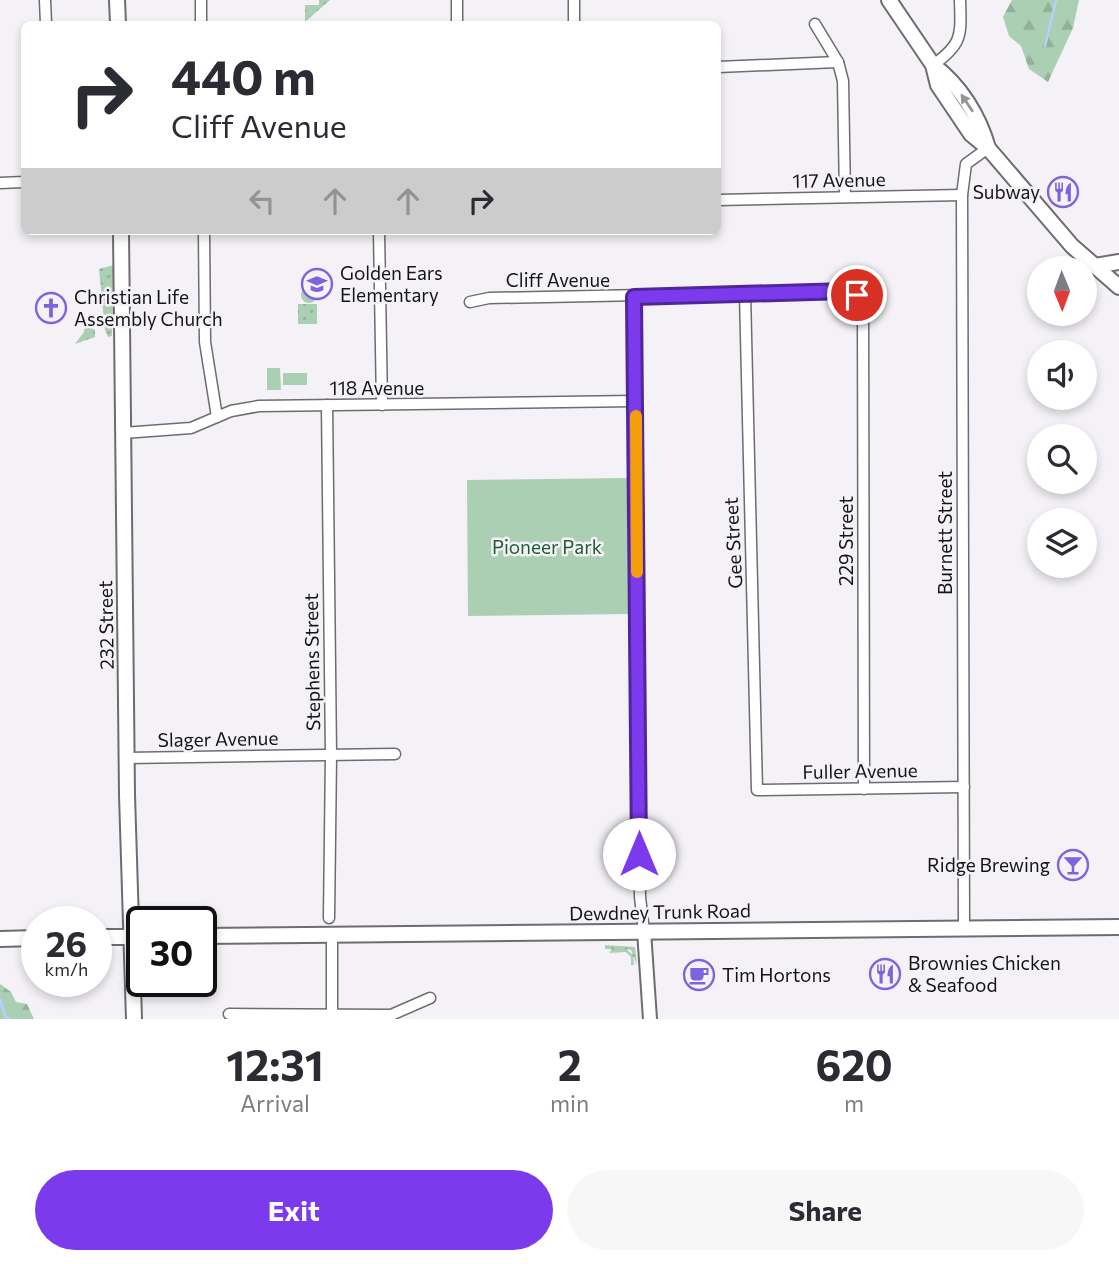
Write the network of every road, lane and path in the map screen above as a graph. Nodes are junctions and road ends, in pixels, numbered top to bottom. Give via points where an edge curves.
1 (46, 0) edge
2 (117, 0) edge
3 (201, 0) edge
4 (457, 0) edge
5 (574, 0) edge
6 (889, 0) edge
7 (960, 0) edge
8 (46, 21) edge
9 (118, 21) edge
10 (201, 21) edge
11 (457, 21) edge
12 (574, 21) edge
13 (814, 24) dead end
14 (838, 62) junction
15 (933, 65) junction
16 (721, 67) edge
17 (988, 148) junction
18 (0, 183) edge
19 (21, 183) edge
20 (962, 195) junction
21 (845, 197) junction
22 (721, 200) edge
23 (121, 235) edge
24 (204, 235) edge
25 (379, 235) edge
26 (1085, 256) edge
27 (1119, 262) edge
28 (1097, 266) edge
29 (1097, 268) edge
30 (1119, 287) edge
31 (745, 294) junction
32 (857, 295) joint
33 (634, 297) junction
34 (470, 302) dead end
35 (635, 401) junction
36 (327, 405) junction
37 (383, 405) junction
38 (217, 417) junction
39 (123, 433) junction
40 (394, 754) dead end
41 (331, 755) junction
42 (126, 758) junction
43 (964, 787) junction
44 (864, 789) junction
45 (757, 790) joint
46 (135, 906) edge
47 (329, 918) dead end
48 (1119, 927) edge
49 (964, 929) junction
50 (644, 931) junction
51 (217, 936) edge
52 (332, 936) junction
53 (21, 938) edge
54 (0, 939) edge
55 (135, 997) edge
56 (430, 998) dead end
57 (229, 1014) dead end
58 (332, 1015) junction
59 (134, 1019) edge
60 (650, 1019) edge

1 - 8 street
2 - 9 main road
3 - 10 street
4 - 11 street
5 - 12 street
6 - 15 main road
7 - 15 street via 957,45
13 - 14 street
14 - 16 street
14 - 21 street via 843,81
15 - 17 main road via 938,85 959,118
17 - 20 street, Burnett Street via 966,164
17 - 26 main road via 1033,204
18 - 19 street
20 - 21 street, 117 Avenue
20 - 43 street, Burnett Street
21 - 22 street, 117 Avenue
23 - 39 main road, 232 Street
24 - 38 street via 205,342
25 - 37 street
27 - 28 main road
29 - 30 main road
31 - 32 street, Cliff Avenue via 847,291
31 - 33 street, Cliff Avenue
31 - 45 street, Gee Street
32 - 44 street, 229 Street via 863,306
33 - 34 street, Cliff Avenue
33 - 35 street
35 - 37 street, 118 Avenue
35 - 50 street
36 - 37 street, 118 Avenue
36 - 38 street, 118 Avenue via 259,406
36 - 41 street, Stephens Street
38 - 39 street, 118 Avenue via 182,429
39 - 42 main road, 232 Street
40 - 41 street, Slager Avenue
41 - 42 street, Slager Avenue
41 - 47 street, Stephens Street
42 - 46 main road, 232 Street
43 - 44 street, Fuller Avenue
43 - 49 street, Burnett Street
44 - 45 street, Fuller Avenue
48 - 49 main road, Dewdney Trunk Road
49 - 50 main road, Dewdney Trunk Road
50 - 52 main road, Dewdney Trunk Road
50 - 60 street
51 - 52 main road, Dewdney Trunk Road
52 - 58 street
53 - 54 main road
55 - 59 main road, 232 Street
56 - 58 street via 391,1015
57 - 58 street

